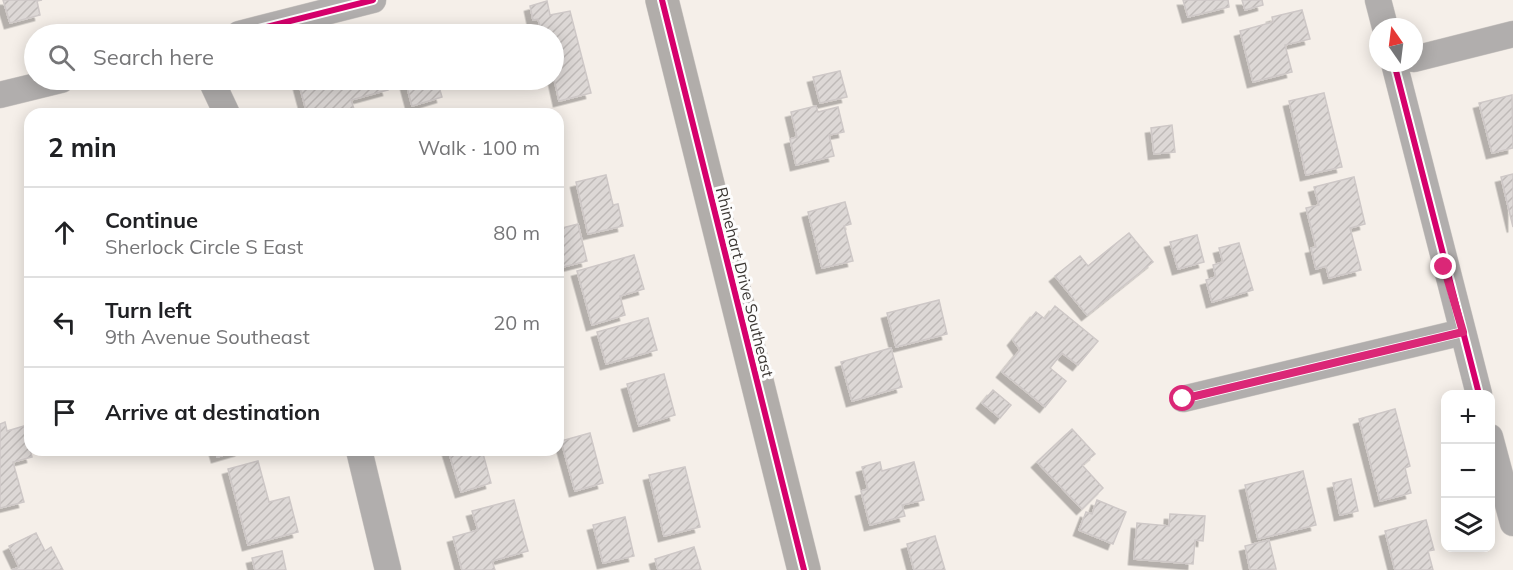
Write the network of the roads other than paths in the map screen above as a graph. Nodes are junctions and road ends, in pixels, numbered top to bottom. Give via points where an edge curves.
1 (373, 0) edge
2 (662, 0) edge
3 (1378, 0) edge
4 (1383, 18) edge
5 (278, 24) edge
6 (1513, 34) edge
7 (1423, 57) edge
8 (1397, 72) edge
9 (24, 89) edge
10 (216, 90) edge
11 (0, 95) edge
12 (224, 108) edge
13 (1463, 332) junction
14 (1478, 390) edge
15 (1183, 399) dead end
16 (1493, 444) edge
17 (360, 456) edge
18 (1513, 523) edge
19 (388, 570) edge
20 (804, 570) edge

1 - 5 street
2 - 20 street, Rhinehart Drive Southeast
3 - 4 street
6 - 7 street
8 - 13 street
9 - 11 street
10 - 12 street
13 - 14 street
13 - 15 street
16 - 18 street
17 - 19 street

